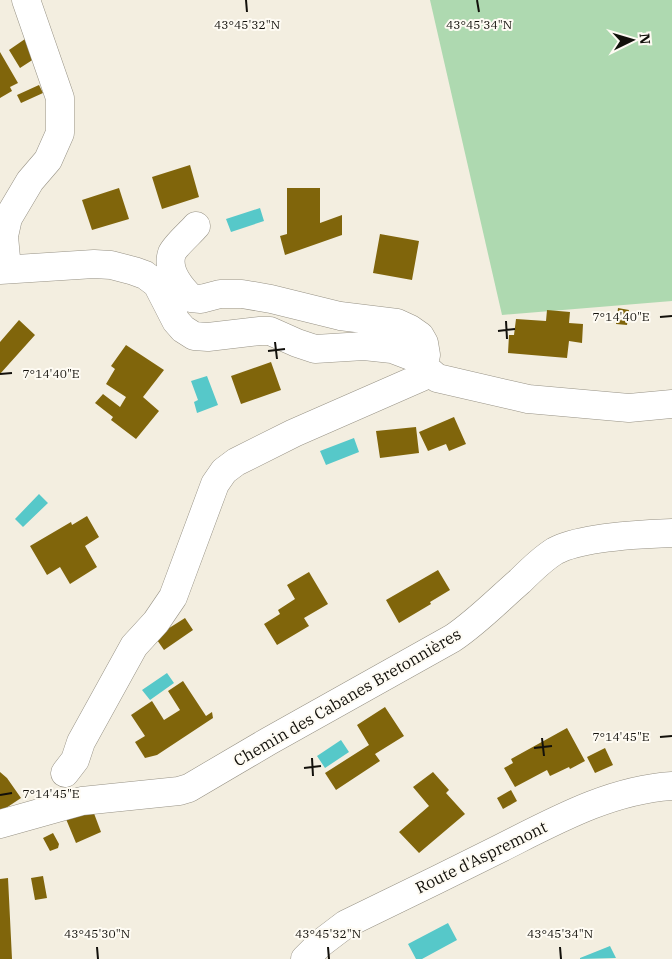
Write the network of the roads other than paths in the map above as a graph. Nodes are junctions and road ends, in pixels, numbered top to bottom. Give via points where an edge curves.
1 (26, 0) edge
2 (196, 226) dead end
3 (3, 269) edge
4 (427, 369) junction
5 (672, 404) edge
6 (672, 534) edge
7 (65, 773) dead end
8 (672, 786) edge
9 (0, 824) edge
10 (305, 959) edge

1 - 3 street via 60,98 60,133 48,160 30,181 8,218
2 - 4 street via 172,252 171,264 173,274 191,298 242,294 340,316 397,323 420,336
3 - 4 street via 111,265 145,275 157,284 176,321 194,336 270,331 296,344 316,349 364,346 392,349 413,357
4 - 5 street via 437,378 528,399 629,408
4 - 7 street via 224,470 214,484 173,597 134,646 81,742 76,760
6 - 9 street, Chemin des Cabanes Bretonnières via 609,538 556,551 453,638 189,788 82,801
8 - 10 street, Route d'Aspremont via 628,792 557,820 346,924

